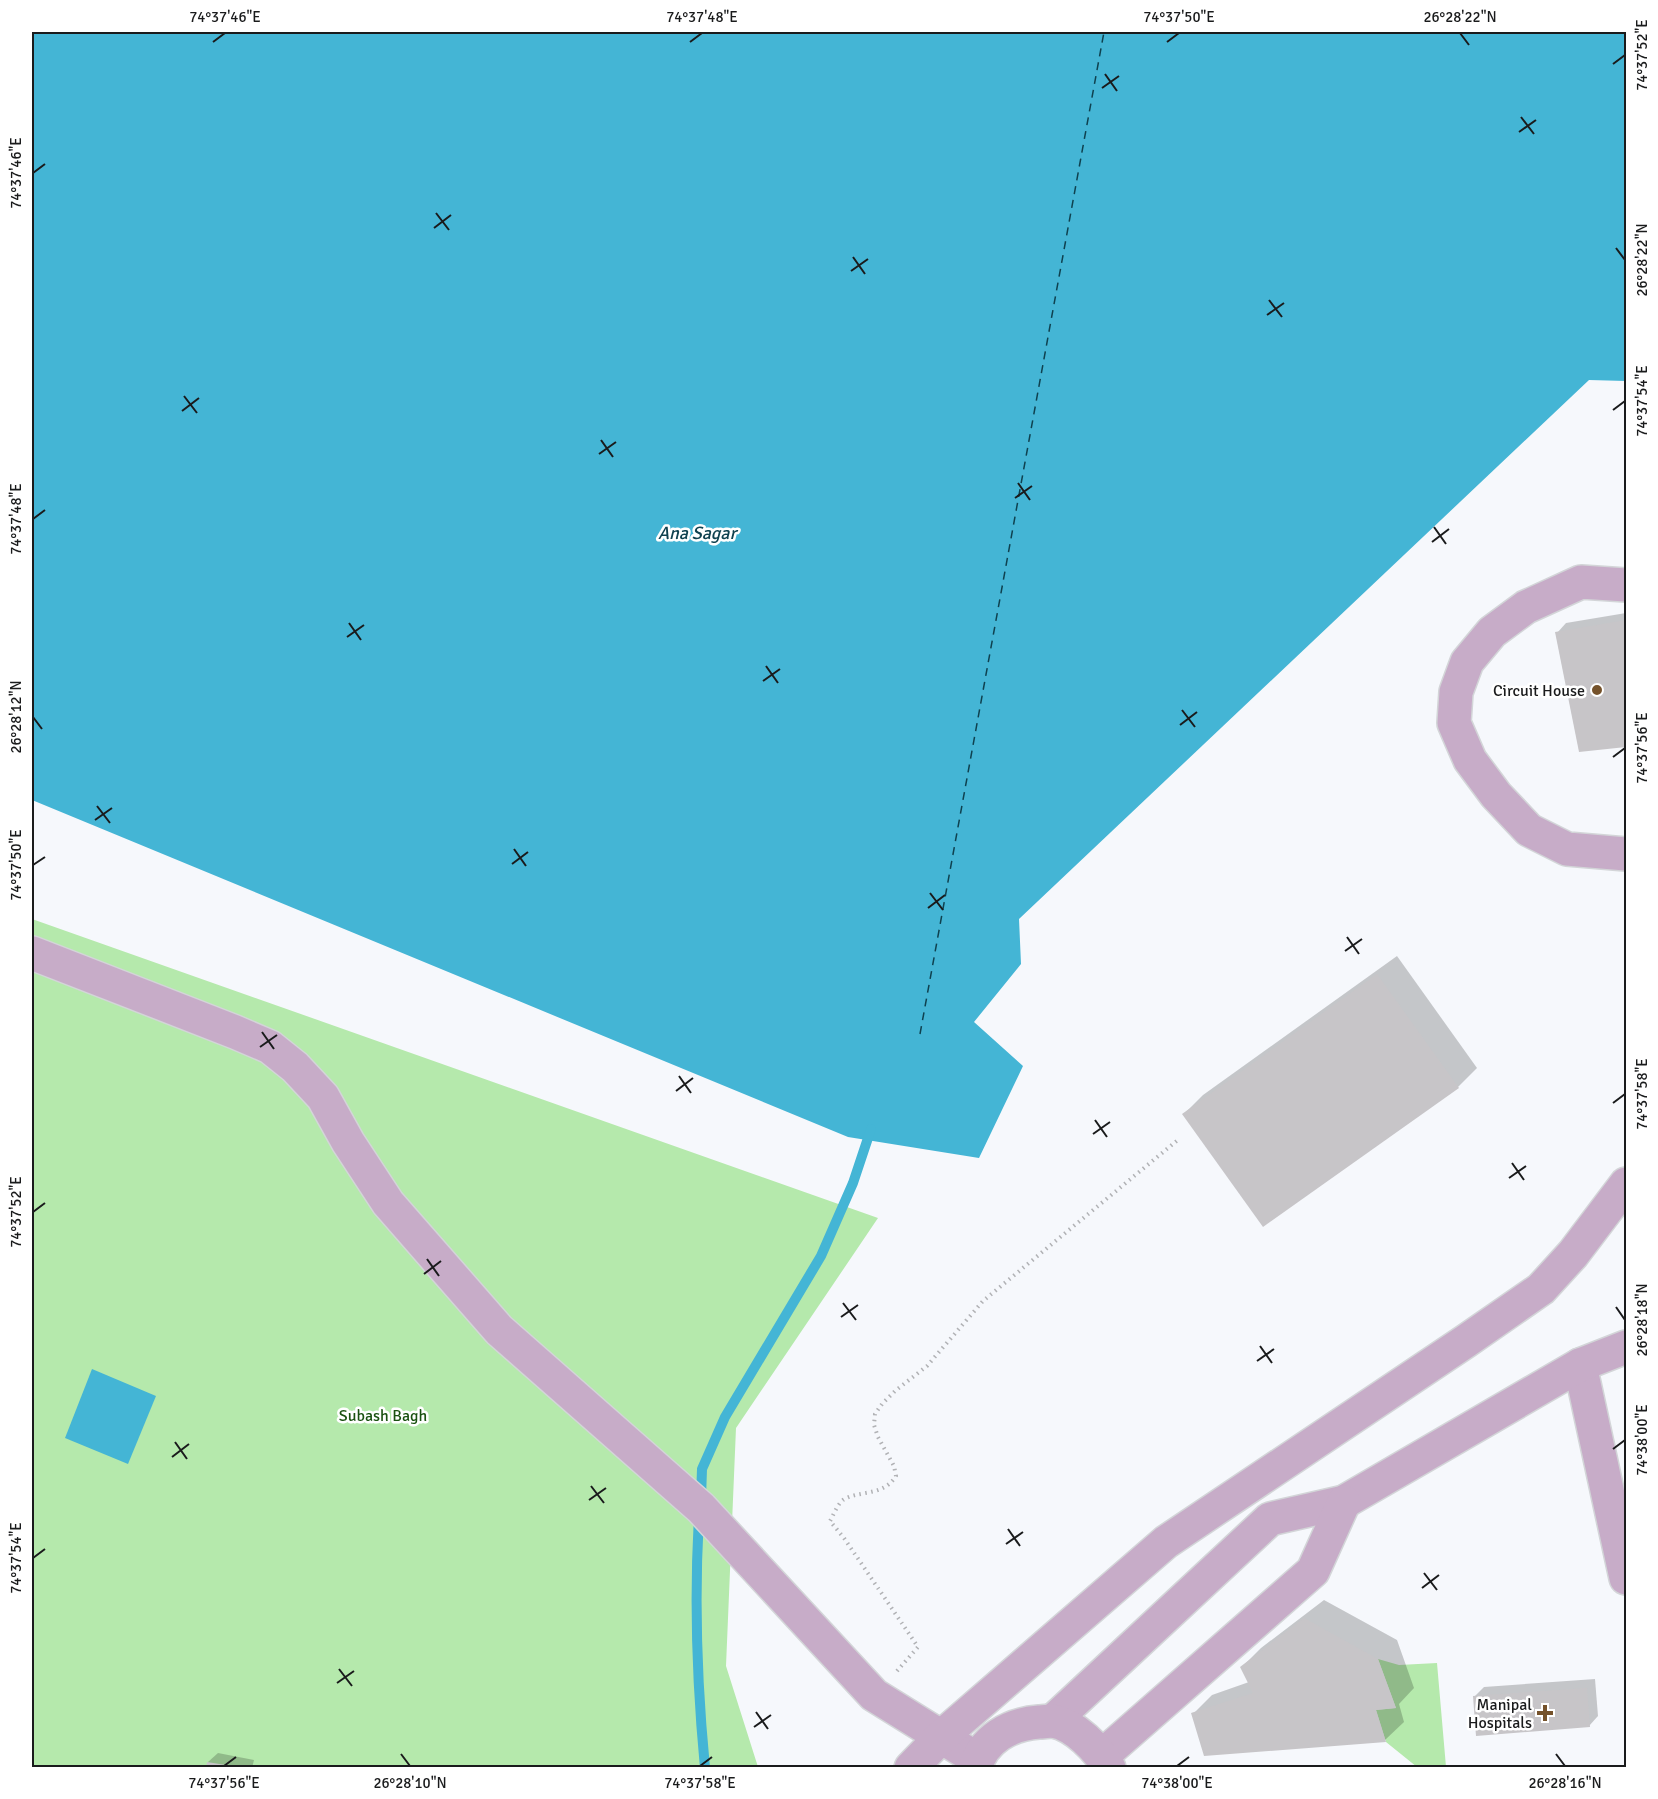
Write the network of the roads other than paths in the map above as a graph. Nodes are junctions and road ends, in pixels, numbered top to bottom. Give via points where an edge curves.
1 (1626, 585) edge
2 (1626, 854) edge
3 (32, 953) edge
4 (1626, 1184) edge
5 (1626, 1347) edge
6 (1581, 1365) junction
7 (1344, 1502) junction
8 (1626, 1578) edge
9 (1053, 1721) junction
10 (941, 1737) junction
11 (1106, 1761) edge
12 (976, 1763) edge
13 (911, 1767) edge

1 - 2 street via 1581,582 1526,607 1492,632 1467,662 1456,692 1454,723 1470,760 1529,830 1567,849
3 - 10 street via 270,1047 295,1067 322,1097 388,1203 499,1330 701,1508 874,1695
4 - 10 street via 1541,1289 1166,1542
5 - 6 street
6 - 7 street
6 - 8 street
7 - 9 street via 1270,1520
7 - 11 street via 1313,1571
9 - 11 street via 1078,1733
9 - 12 street via 1010,1728 992,1740
10 - 12 street
10 - 13 street

